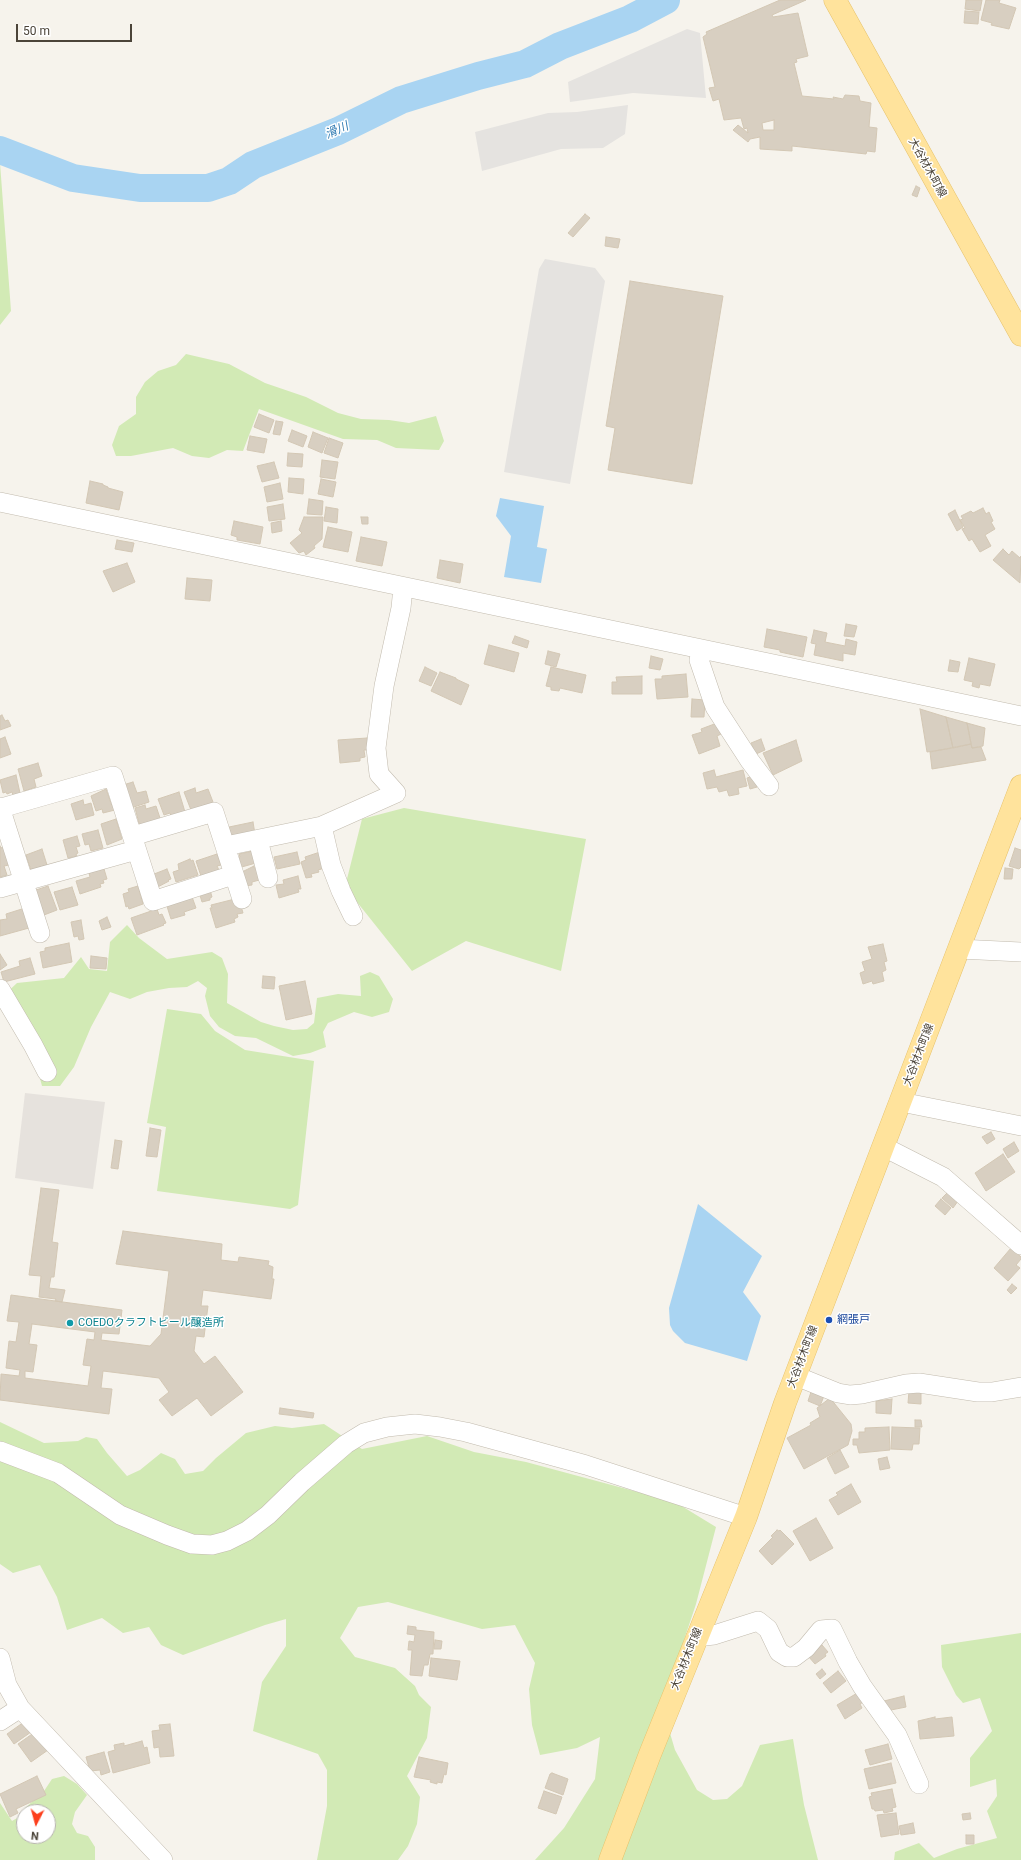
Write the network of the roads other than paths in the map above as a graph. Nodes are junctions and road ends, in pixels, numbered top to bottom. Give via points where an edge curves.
1 (841, 2) edge
2 (1021, 335) edge
3 (0, 502) edge
4 (403, 587) junction
5 (701, 650) junction
6 (1021, 716) edge
7 (770, 786) dead end
8 (1021, 786) edge
9 (0, 807) edge
10 (322, 826) junction
11 (258, 840) junction
12 (134, 843) junction
13 (226, 846) junction
14 (233, 875) junction
15 (268, 878) dead end
16 (24, 880) junction
17 (0, 888) edge
18 (242, 899) dead end
19 (353, 916) dead end
20 (40, 933) dead end
21 (959, 949) junction
22 (1021, 952) edge
23 (0, 989) edge
24 (47, 1072) dead end
25 (901, 1102) junction
26 (1021, 1126) edge
27 (884, 1147) junction
28 (1021, 1245) edge
29 (796, 1376) junction
30 (1021, 1387) edge
31 (0, 1451) edge
32 (746, 1517) junction
33 (696, 1637) junction
34 (0, 1658) edge
35 (20, 1708) junction
36 (0, 1721) edge
37 (919, 1784) dead end
38 (163, 1860) edge
39 (610, 1860) edge

1 - 2 main road, 大谷材木町線 via 941,193
3 - 4 street
4 - 5 street
4 - 10 street via 384,686 376,748 379,774 396,793
5 - 6 street
5 - 7 street via 699,660 715,707 750,761
8 - 21 main road, 大谷材木町線
9 - 12 street via 114,776
9 - 16 street
10 - 11 street
10 - 19 street via 331,864
11 - 13 street
11 - 15 street
12 - 13 street via 214,812
12 - 14 street via 153,900
12 - 16 street
13 - 14 street
14 - 18 street
16 - 17 street
16 - 20 street
21 - 22 street
21 - 25 main road, 大谷材木町線
23 - 24 street
25 - 26 street
25 - 27 main road, 大谷材木町線
27 - 28 street via 943,1177
27 - 29 main road, 大谷材木町線
29 - 30 street via 838,1393 850,1394 919,1383 978,1392
29 - 32 main road, 大谷材木町線
31 - 32 street via 58,1473 120,1515 192,1544 212,1545 247,1531 346,1444 364,1433 415,1424 466,1432 572,1461
32 - 33 main road, 大谷材木町線
33 - 37 street via 714,1635 758,1621 768,1629 779,1652 787,1657 794,1657 806,1648 821,1630 832,1629 862,1686 898,1736
33 - 39 main road, 大谷材木町線
34 - 35 street via 7,1685
35 - 36 street
35 - 38 street

